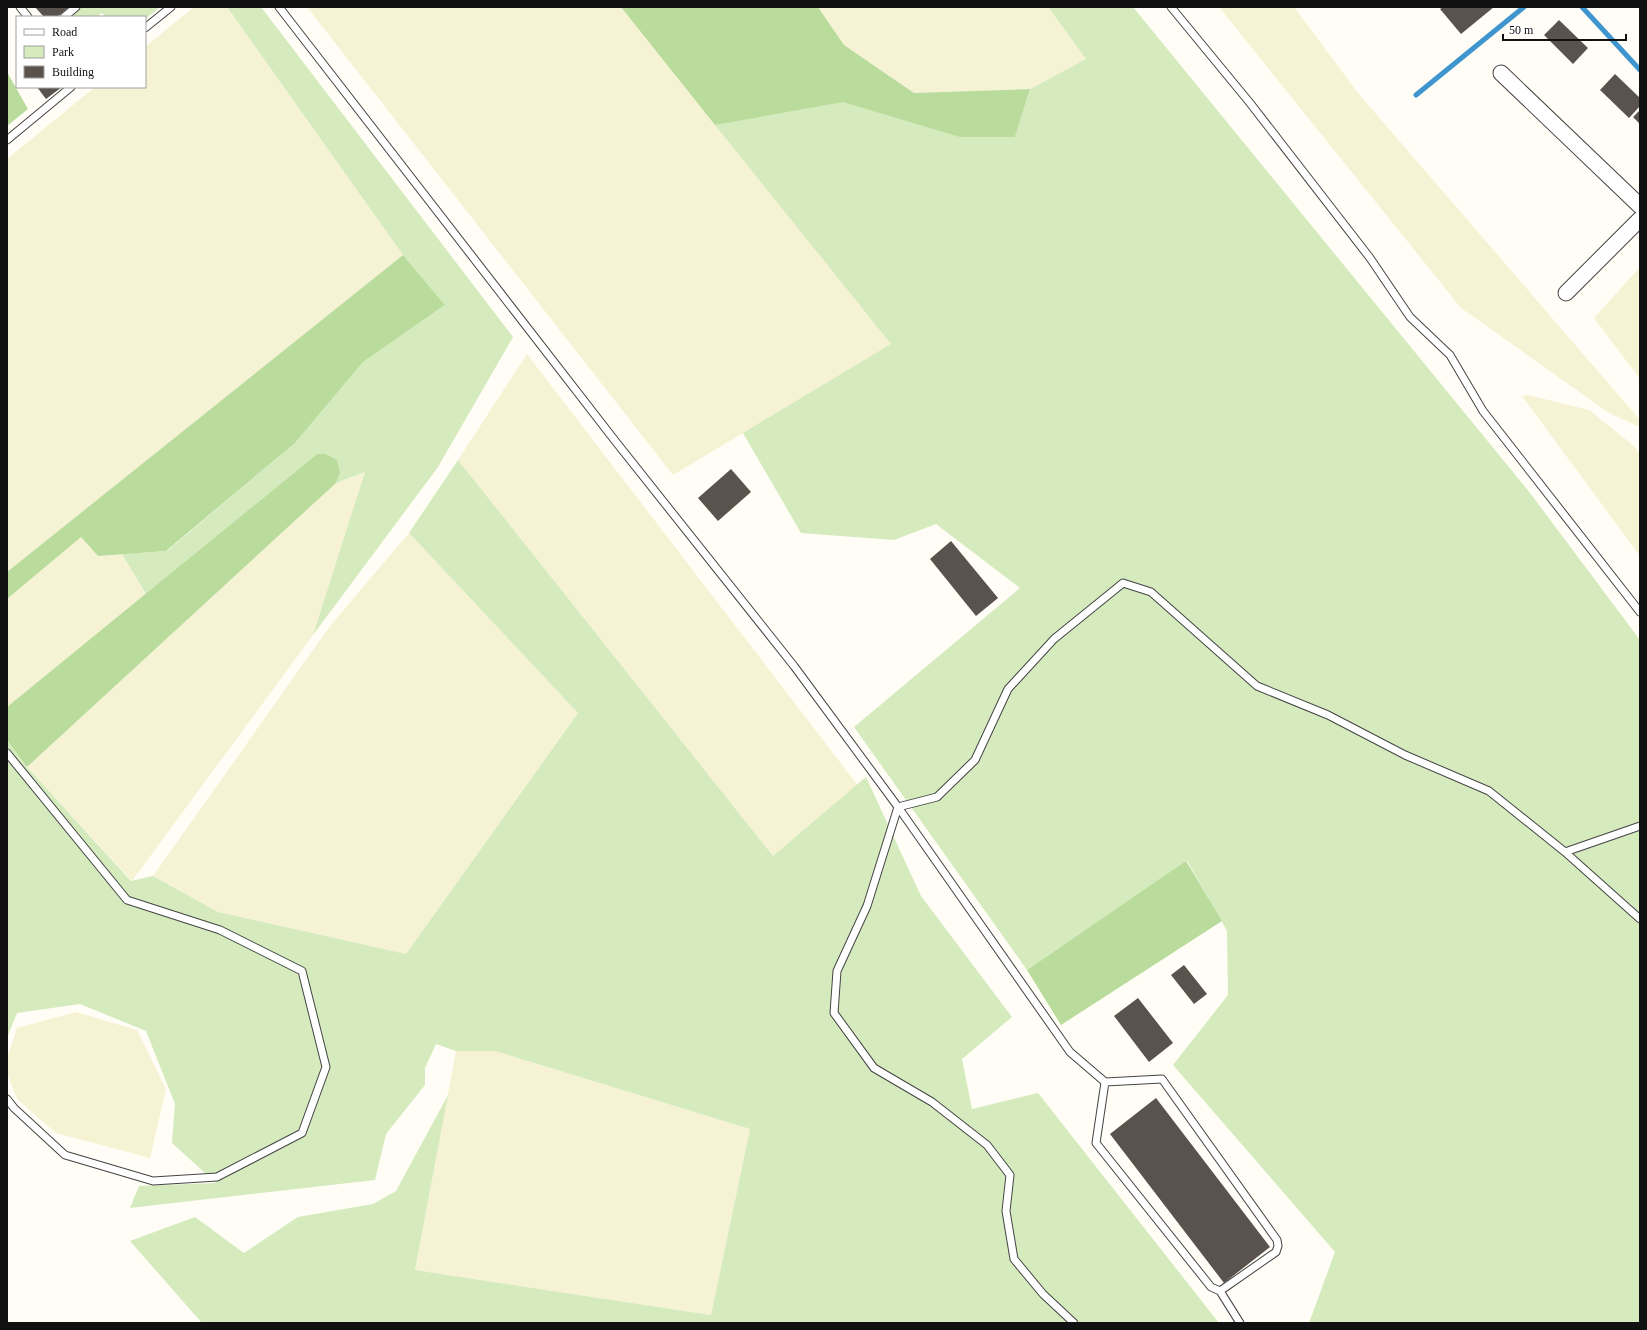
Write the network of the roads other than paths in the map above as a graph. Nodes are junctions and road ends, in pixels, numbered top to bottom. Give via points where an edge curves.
1 (20, 7) edge
2 (76, 7) edge
3 (170, 7) edge
4 (279, 7) edge
5 (1171, 7) edge
6 (27, 16) edge
7 (65, 16) edge
8 (146, 27) edge
9 (1501, 73) dead end
10 (70, 88) edge
11 (7, 140) edge
12 (1640, 206) edge
13 (1640, 218) edge
14 (1566, 293) dead end
15 (1640, 612) edge
16 (7, 753) edge
17 (898, 807) junction
18 (1640, 826) edge
19 (1565, 852) junction
20 (1640, 920) edge
21 (1105, 1082) junction
22 (7, 1099) edge
23 (1220, 1291) junction
24 (1074, 1323) edge
25 (1240, 1323) edge

1 - 6 lane
2 - 7 lane
3 - 8 lane
4 - 17 lane via 611,436 790,660
5 - 15 lane via 1250,103 1365,252 1410,317 1450,355 1483,411
9 - 12 street
10 - 11 lane
13 - 14 street
16 - 22 lane via 127,900 220,930 302,971 326,1068 302,1133 217,1177 153,1181 65,1155
17 - 19 lane via 937,797 975,760 1008,689 1054,639 1123,582 1151,592 1257,686 1328,715 1405,755 1489,791
17 - 21 lane via 1070,1052
17 - 24 lane via 867,906 837,971 834,1013 874,1068 932,1102 986,1145 1010,1175 1006,1211 1014,1258 1043,1294
18 - 19 lane
19 - 20 lane
21 - 23 lane via 1096,1143 1210,1287
21 - 23 lane via 1162,1079 1277,1240 1276,1252
23 - 25 lane

